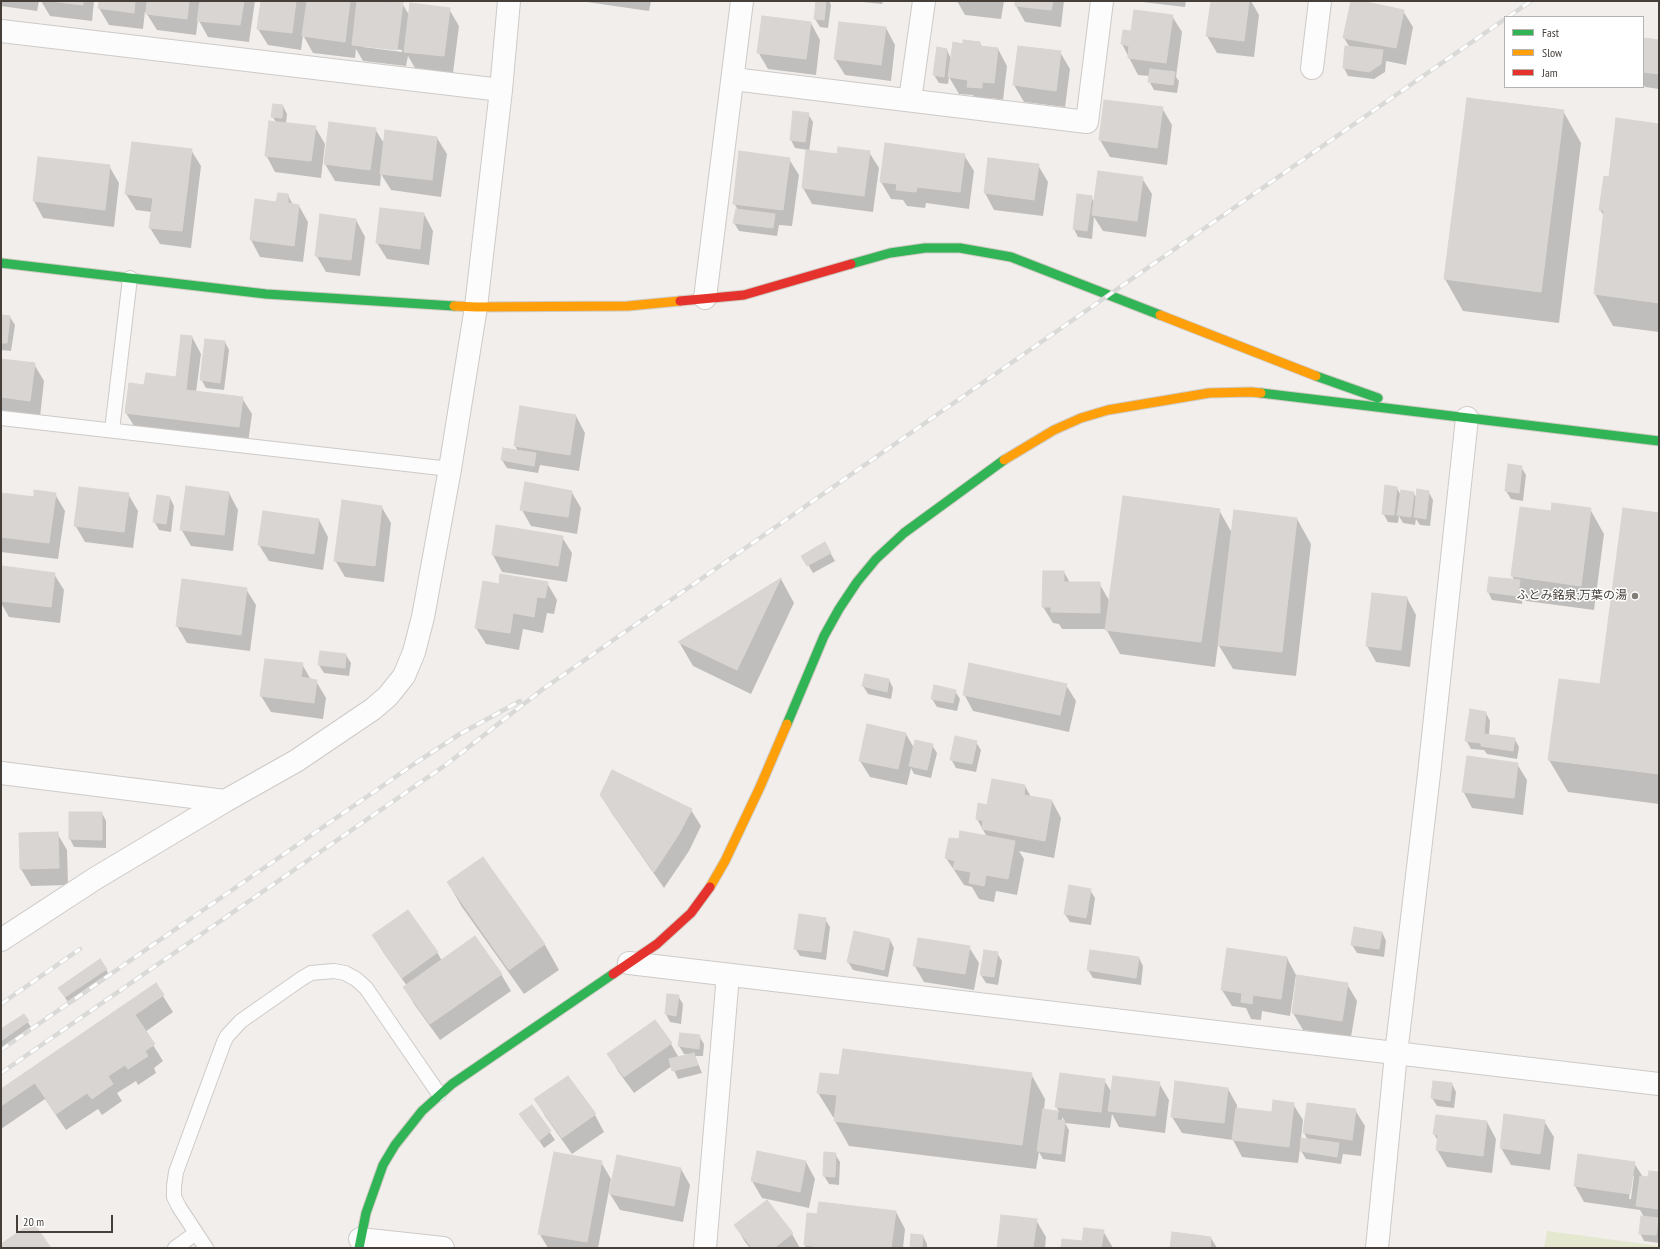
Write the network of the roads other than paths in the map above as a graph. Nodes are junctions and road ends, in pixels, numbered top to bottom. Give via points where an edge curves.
1 (509, 1) edge
2 (742, 1) edge
3 (924, 1) edge
4 (1102, 1) edge
5 (1320, 1) edge
6 (1, 31) edge
7 (1312, 68) dead end
8 (733, 79) junction
9 (501, 90) junction
10 (910, 100) junction
11 (1, 263) edge
12 (130, 278) junction
13 (705, 298) junction
14 (476, 307) junction
15 (1427, 413) junction
16 (1, 418) edge
17 (1467, 418) junction
18 (112, 430) junction
19 (1659, 441) edge
20 (450, 470) junction
21 (1, 773) edge
22 (225, 801) junction
23 (1, 940) edge
24 (629, 963) junction
25 (728, 974) junction
26 (1396, 1054) junction
27 (1659, 1084) edge
28 (439, 1094) junction
29 (196, 1233) junction
30 (359, 1244) edge
31 (175, 1248) edge
32 (206, 1248) edge
33 (443, 1248) edge
34 (705, 1248) edge
35 (1377, 1248) edge

1 - 9 street
2 - 8 street
3 - 10 street
4 - 10 street via 1087,122
5 - 7 street
6 - 9 street
8 - 10 street
8 - 13 street
9 - 14 street
11 - 12 street
12 - 14 street via 266,294
12 - 18 lane
13 - 14 street via 628,306
13 - 15 street via 744,295 890,253 925,248 960,248 988,252 1036,266 1328,381
14 - 20 street
15 - 17 street
15 - 24 street via 1251,392 1209,393 1108,410 1081,418 1054,430 983,474 904,533 876,559 857,582 824,636 760,787 710,887 691,913 674,930
16 - 18 lane
17 - 19 street
17 - 26 street
18 - 20 lane
20 - 22 street via 422,617 414,652 404,676 388,696 373,709 296,761
21 - 22 street
22 - 23 street via 96,878
24 - 25 street
24 - 28 street
25 - 26 street
25 - 34 street
26 - 27 street
26 - 35 street
28 - 29 lane via 366,988 345,973 311,973 240,1021 224,1042 176,1172 174,1197
28 - 30 street via 408,1127 383,1166 366,1213
29 - 31 lane
29 - 32 lane
30 - 33 street

